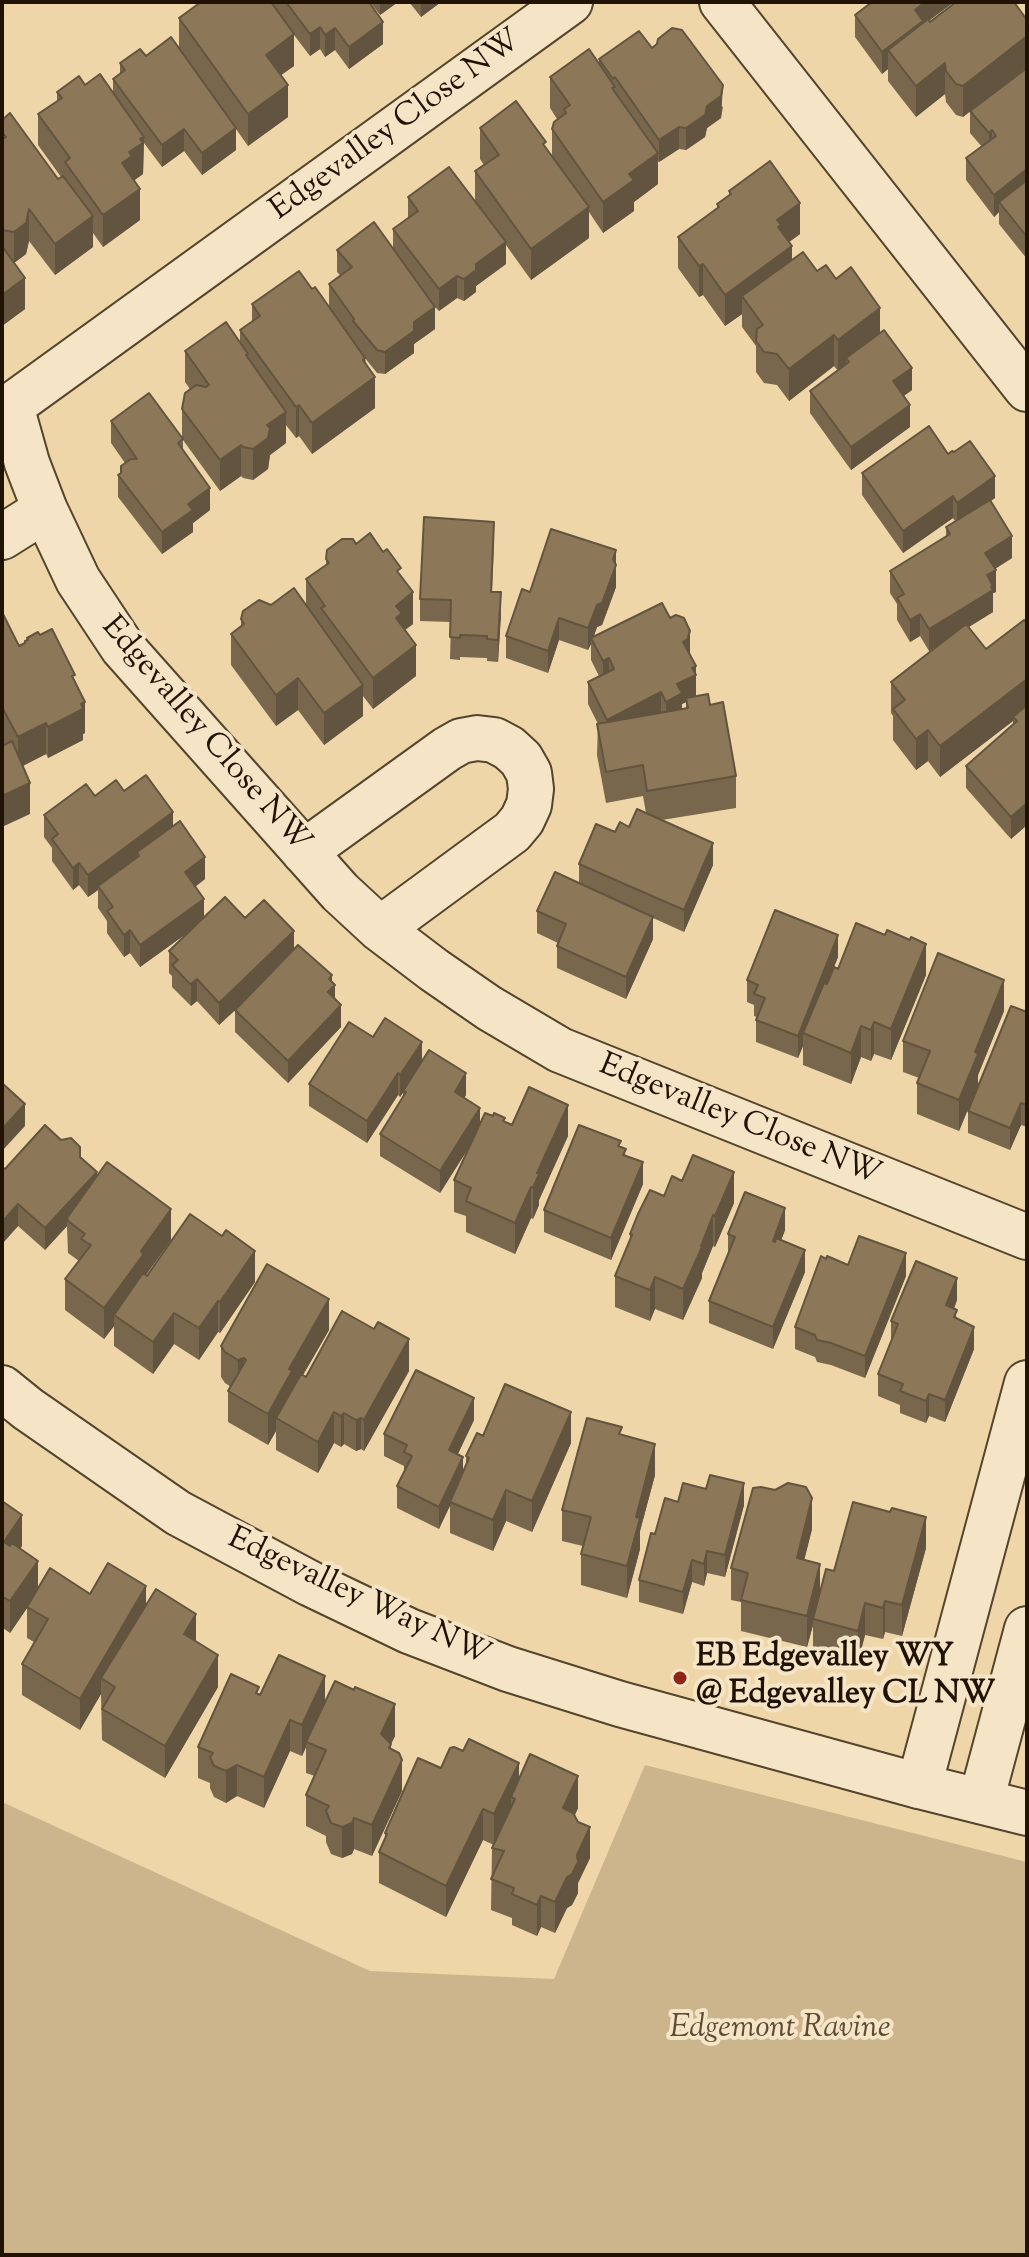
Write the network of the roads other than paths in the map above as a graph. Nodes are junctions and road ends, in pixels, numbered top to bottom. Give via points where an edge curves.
1 (570, 2) edge
2 (722, 2) edge
3 (1027, 389) edge
4 (6, 409) edge
5 (45, 510) junction
6 (2, 537) edge
7 (304, 852) junction
8 (380, 929) junction
9 (1027, 1237) edge
10 (1027, 1383) edge
11 (2, 1388) edge
12 (1027, 1629) edge
13 (919, 1786) junction
14 (981, 1801) junction
15 (1027, 1813) edge

1 - 4 street, Edgevalley Close NW
2 - 3 street
4 - 5 street, Edgevalley Close NW
5 - 6 street
5 - 7 street, Edgevalley Close NW via 78,580 123,648
7 - 8 street, Edgevalley Close NW
7 - 8 street via 461,741 494,740 521,759 531,789 522,820
8 - 9 street, Edgevalley Close NW via 489,1008 560,1050
10 - 13 street
11 - 13 street, Edgevalley Way NW via 178,1513 409,1631 620,1704
12 - 14 street
13 - 14 street, Edgevalley Way NW
14 - 15 street, Edgevalley Way NW

